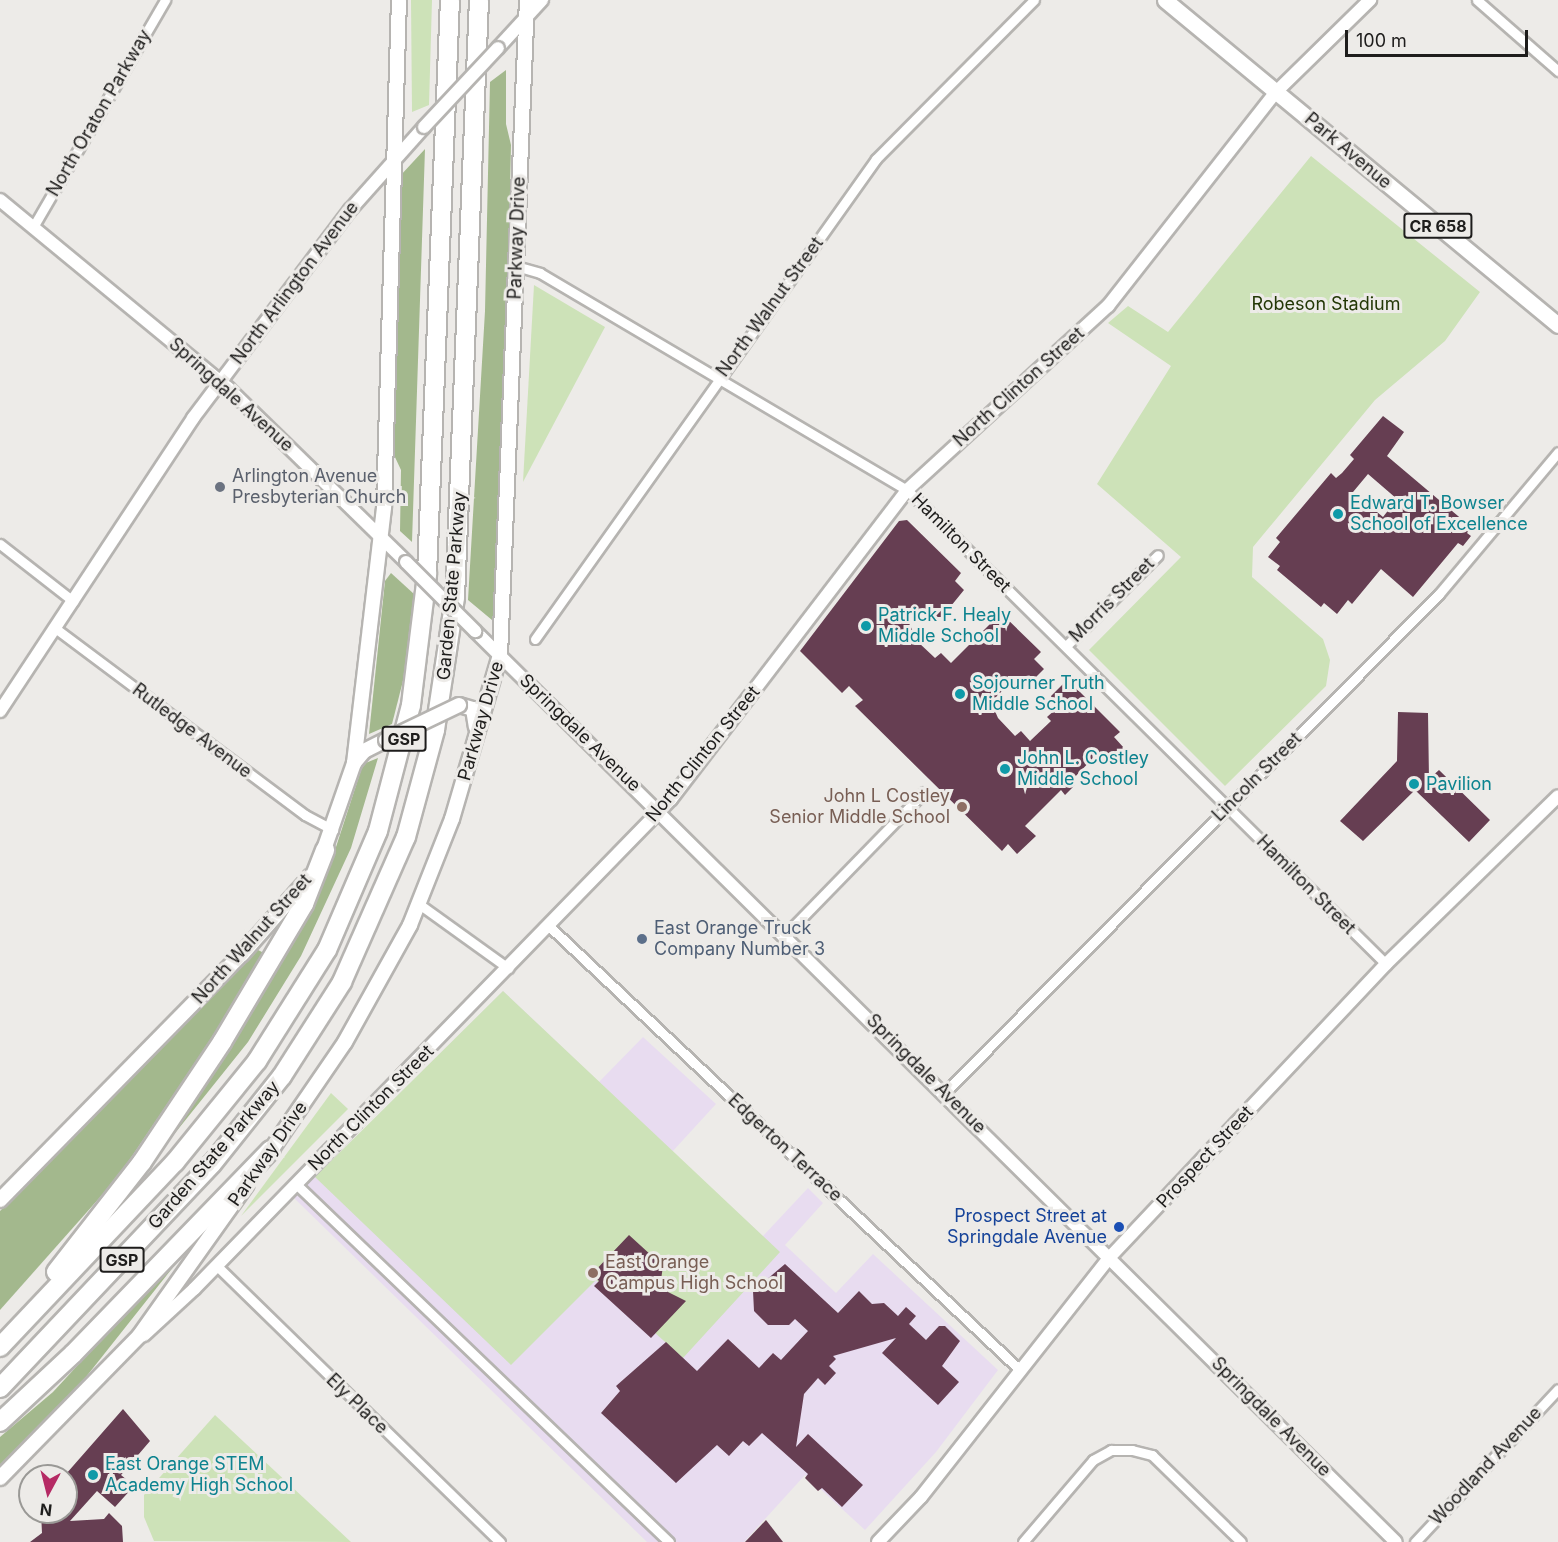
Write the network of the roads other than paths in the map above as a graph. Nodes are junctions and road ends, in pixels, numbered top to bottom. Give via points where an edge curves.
1 (165, 0) edge
2 (399, 0) edge
3 (450, 0) edge
4 (479, 0) edge
5 (527, 0) edge
6 (543, 0) edge
7 (1034, 0) edge
8 (1165, 0) edge
9 (1370, 0) edge
10 (1477, 0) edge
11 (526, 18) junction
12 (1558, 71) edge
13 (1276, 92) junction
14 (395, 158) junction
15 (0, 200) edge
16 (33, 227) junction
17 (516, 266) junction
18 (1558, 325) edge
19 (718, 380) junction
20 (220, 381) junction
21 (1558, 452) edge
22 (908, 490) junction
23 (381, 538) junction
24 (0, 544) edge
25 (1158, 555) dead end
26 (73, 601) junction
27 (55, 628) junction
28 (535, 639) dead end
29 (1066, 646) junction
30 (500, 655) junction
31 (0, 711) edge
32 (474, 741) junction
33 (354, 763) junction
34 (924, 792) dead end
35 (1558, 796) edge
36 (1227, 807) junction
37 (660, 810) junction
38 (333, 830) junction
39 (325, 850) junction
40 (419, 904) junction
41 (550, 927) junction
42 (786, 935) junction
43 (1386, 964) junction
44 (508, 968) junction
45 (945, 1092) junction
46 (271, 1150) junction
47 (296, 1184) junction
48 (0, 1200) edge
49 (1110, 1257) junction
50 (216, 1265) junction
51 (0, 1345) edge
52 (129, 1347) junction
53 (1020, 1370) junction
54 (0, 1388) edge
55 (1558, 1389) edge
56 (0, 1422) edge
57 (0, 1478) edge
58 (500, 1542) edge
59 (669, 1542) edge
60 (878, 1542) edge
61 (1023, 1542) edge
62 (1241, 1542) edge
63 (1396, 1542) edge
64 (1415, 1542) edge

1 - 16 street, North Oraton Parkway
2 - 14 main road
3 - 51 highway, Garden State Parkway / GSP via 426,585 407,725 378,831 327,950 257,1061 175,1162
4 - 54 highway, Garden State Parkway / GSP via 455,597 437,718 406,837 342,982 282,1076 204,1172
5 - 11 main road, Parkway Drive
6 - 11 street, North Arlington Avenue
7 - 19 street, North Walnut Street via 876,159
8 - 13 main road, Park Avenue / CR 658
9 - 13 street, North Clinton Street
10 - 12 street
11 - 14 street, North Arlington Avenue, bridge
11 - 17 main road, Parkway Drive
13 - 18 main road, Park Avenue / CR 658
13 - 22 street, North Clinton Street via 1108,306
14 - 20 street, North Arlington Avenue via 350,210
14 - 23 main road
15 - 16 street, Springdale Avenue
16 - 20 street, Springdale Avenue
17 - 19 street, Hamilton Street via 540,273
17 - 30 main road, Parkway Drive via 505,617
19 - 22 street, Hamilton Street
19 - 28 street, North Walnut Street
20 - 23 street, Springdale Avenue
20 - 26 street, North Arlington Avenue
21 - 36 street, Lincoln Street via 1439,594
22 - 29 street, Hamilton Street
22 - 37 street, North Clinton Street
23 - 30 street, Springdale Avenue, bridge
23 - 33 main road, North Walnut Street
24 - 26 street
25 - 29 street, Morris Street
26 - 27 street, North Arlington Avenue
27 - 31 street, North Arlington Avenue
27 - 38 street, Rutledge Avenue via 305,815
29 - 36 street, Hamilton Street
30 - 32 main road, Parkway Drive
30 - 37 street, Springdale Avenue
32 - 33 main road, bridge via 475,713 470,707 459,705 364,751
32 - 40 main road, Parkway Drive via 452,819
33 - 38 main road, North Walnut Street
34 - 42 street
35 - 43 street, Prospect Street
36 - 43 street, Hamilton Street
36 - 45 street, Lincoln Street
37 - 41 street, North Clinton Street
37 - 42 street, Springdale Avenue
38 - 39 main road, North Walnut Street
39 - 48 main road, North Walnut Street via 306,882 276,918
39 - 51 highway via 299,914 215,1052 132,1175
40 - 44 street
40 - 46 main road, Parkway Drive via 345,1042
41 - 44 street, North Clinton Street
41 - 53 street, Edgerton Terrace
42 - 45 street, Springdale Avenue
43 - 49 street, Prospect Street
44 - 47 street, North Clinton Street
45 - 49 street, Springdale Avenue
46 - 52 main road, Parkway Drive
46 - 56 highway via 73,1354
47 - 50 street, North Clinton Street
47 - 59 street
49 - 53 street, Prospect Street
49 - 63 street, Springdale Avenue
50 - 52 street, North Clinton Street
50 - 58 street, Ely Place
52 - 57 main road, North Clinton Street
53 - 60 street, Prospect Street via 921,1497
55 - 64 street, Woodland Avenue
61 - 62 street via 1093,1460 1111,1450 1132,1449 1152,1455

